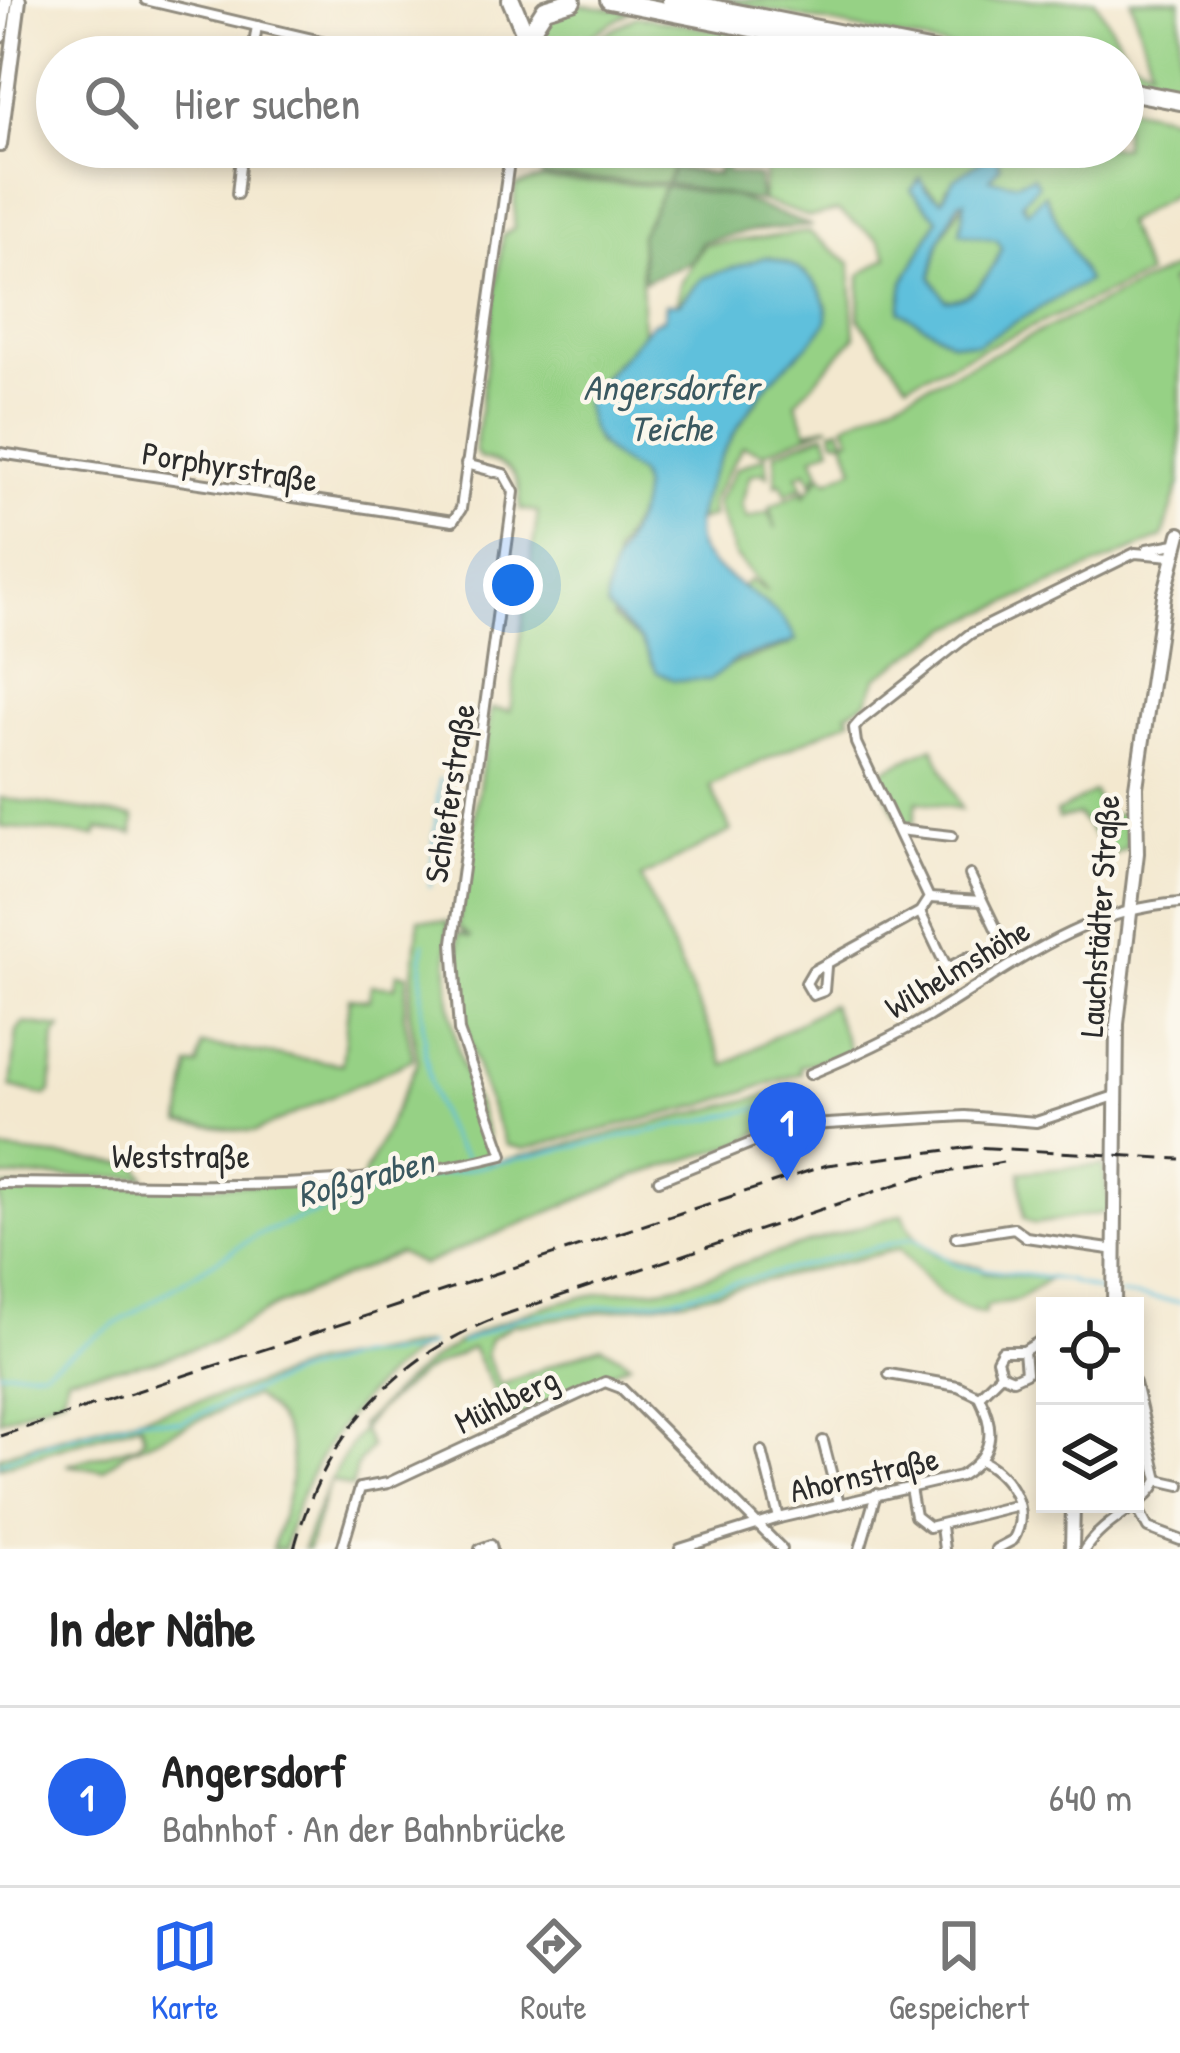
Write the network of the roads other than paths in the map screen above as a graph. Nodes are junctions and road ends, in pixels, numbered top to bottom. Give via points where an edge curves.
1 (5, 0) edge
2 (19, 0) edge
3 (146, 0) edge
4 (511, 0) edge
5 (571, 0) edge
6 (609, 0) edge
7 (670, 0) edge
8 (629, 4) junction
9 (257, 26) junction
10 (0, 36) edge
11 (255, 36) edge
12 (300, 36) edge
13 (526, 36) edge
14 (527, 36) edge
15 (792, 36) edge
16 (853, 36) edge
17 (1144, 94) edge
18 (1180, 101) edge
19 (1144, 105) edge
20 (1180, 113) edge
21 (0, 145) edge
22 (240, 168) edge
23 (508, 168) edge
24 (237, 194) dead end
25 (0, 453) edge
26 (466, 464) junction
27 (1176, 544) edge
28 (898, 830) junction
29 (952, 836) dead end
30 (970, 875) dead end
31 (929, 898) junction
32 (982, 902) junction
33 (1180, 903) edge
34 (1131, 908) junction
35 (920, 912) junction
36 (999, 935) dead end
37 (969, 957) dead end
38 (826, 967) dead end
39 (810, 1074) dead end
40 (1115, 1096) junction
41 (503, 1155) joint
42 (658, 1180) dead end
43 (0, 1183) edge
44 (956, 1237) dead end
45 (1116, 1250) junction
46 (1114, 1297) edge
47 (1036, 1344) edge
48 (1024, 1351) junction
49 (1001, 1374) junction
50 (890, 1375) dead end
51 (979, 1396) junction
52 (1140, 1405) edge
53 (823, 1441) dead end
54 (762, 1451) dead end
55 (982, 1461) junction
56 (1158, 1480) junction
57 (1180, 1485) edge
58 (910, 1488) junction
59 (876, 1494) junction
60 (1144, 1498) edge
61 (838, 1503) junction
62 (1018, 1505) junction
63 (1073, 1513) edge
64 (1117, 1513) edge
65 (1140, 1513) edge
66 (779, 1518) junction
67 (757, 1524) junction
68 (941, 1527) junction
69 (1180, 1540) edge
70 (342, 1549) edge
71 (480, 1549) edge
72 (493, 1549) edge
73 (680, 1549) edge
74 (782, 1549) edge
75 (860, 1549) edge
76 (944, 1549) edge
77 (996, 1549) edge
78 (1072, 1549) edge
79 (1084, 1549) edge

1 - 10 main road
2 - 21 main road
3 - 9 street
4 - 13 highway
5 - 8 highway
5 - 14 highway via 545,9
6 - 8 highway
7 - 16 highway
8 - 15 highway
9 - 11 street
9 - 12 street
17 - 18 highway
19 - 20 highway
22 - 24 street
23 - 26 street
25 - 26 street, Porphyrstraße via 438,523 453,521 461,509
26 - 41 street, Schieferstraße via 504,474 514,492 453,942 459,1031
27 - 28 street via 1135,554 953,645 861,720 856,743
27 - 34 main road, Lauchstädter Straße via 1140,735
28 - 29 street
28 - 31 street
30 - 32 street
31 - 32 street
31 - 35 street
32 - 36 street
33 - 34 street, Wilhelmshöhe
34 - 39 street, Wilhelmshöhe via 1059,934 926,1018
34 - 40 main road, Lauchstädter Straße
35 - 37 street via 946,968
35 - 38 street
40 - 42 street via 1036,1122 965,1116 793,1126
40 - 45 main road, Lauchstädter Straße
41 - 43 street, Weststraße via 415,1174 312,1183
44 - 45 street via 1014,1228 1026,1238
45 - 46 main road, Lauchstädter Straße
47 - 48 street
48 - 49 street via 1002,1351
48 - 49 street via 1029,1365 1022,1376
49 - 51 street
50 - 51 street
51 - 55 street, Ahornstraße via 991,1429
52 - 56 street
53 - 61 street
54 - 66 street
55 - 58 street, Ahornstraße via 954,1479
55 - 62 street via 1007,1480
56 - 57 street
56 - 60 street
58 - 59 street, Ahornstraße
58 - 68 street via 917,1520
59 - 61 street, Ahornstraße
59 - 75 street
61 - 66 street, Ahornstraße
62 - 68 street
62 - 77 street via 1018,1533
63 - 78 main road
64 - 79 street
65 - 69 street via 1148,1528
66 - 67 street, Ahornstraße
67 - 70 street, Mühlberg via 621,1388 605,1382 360,1489
67 - 73 street
67 - 74 street, Mühlberg
68 - 76 street
71 - 72 street

